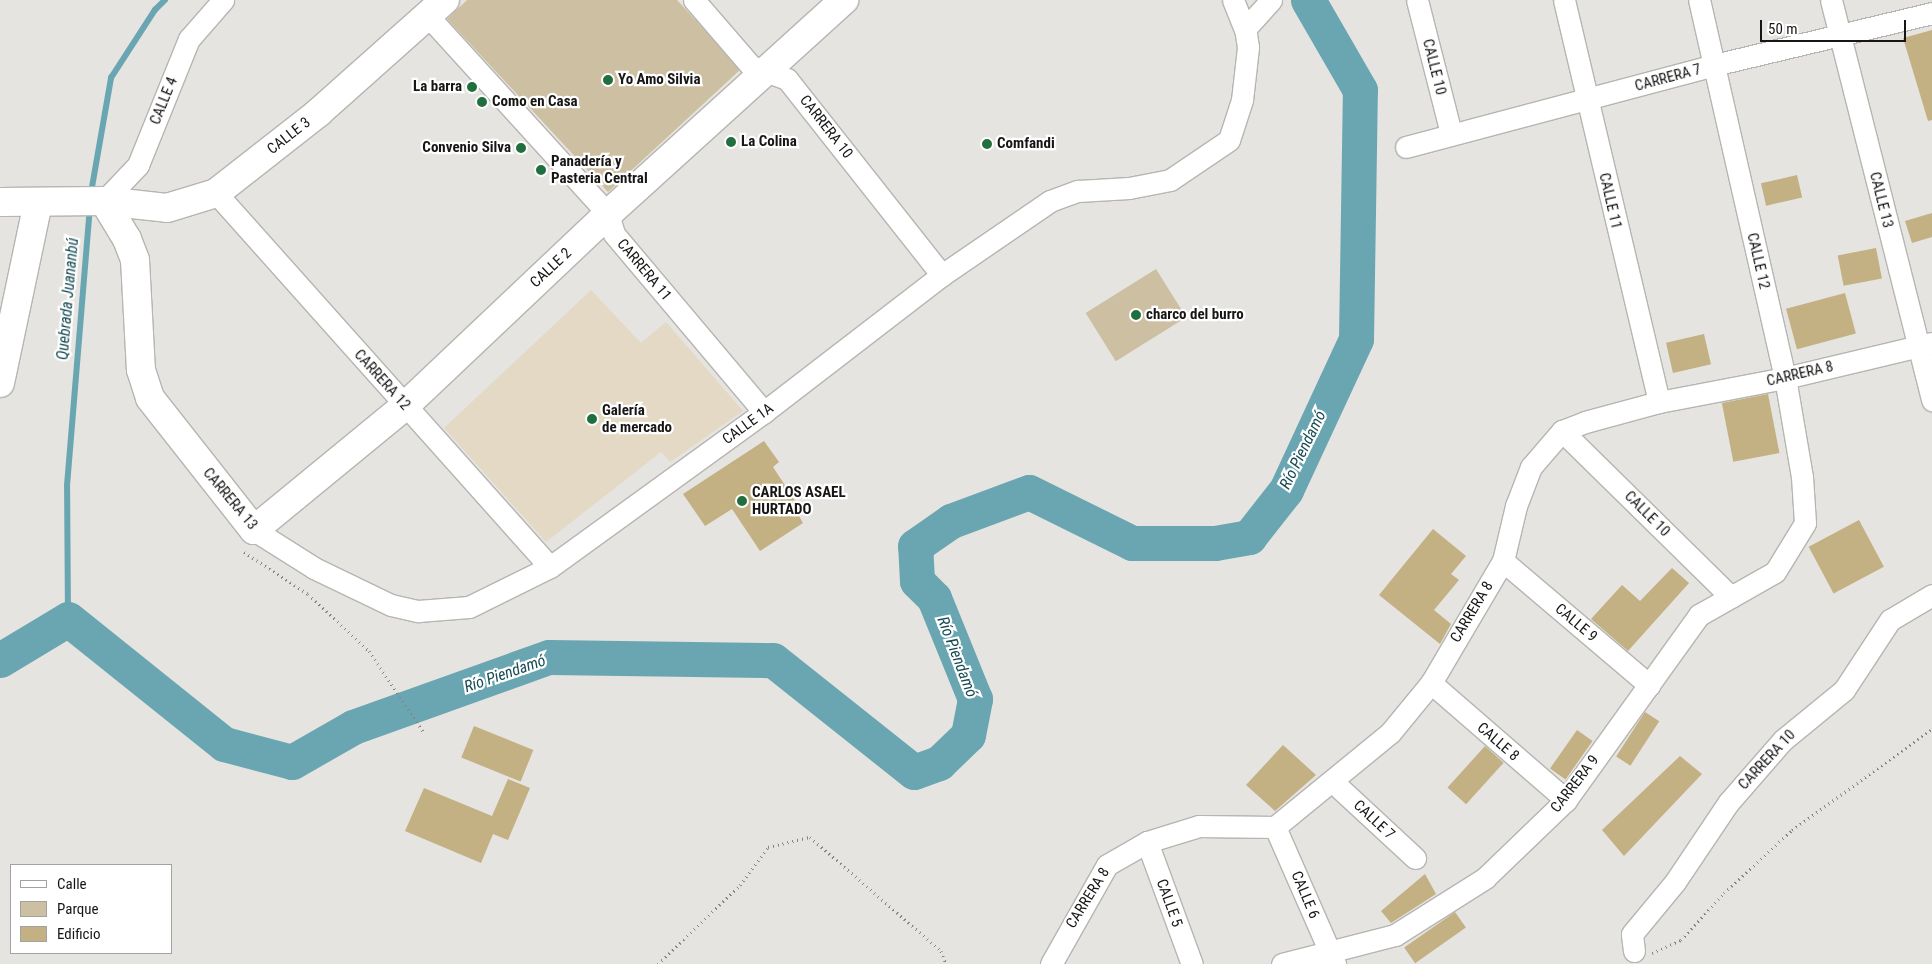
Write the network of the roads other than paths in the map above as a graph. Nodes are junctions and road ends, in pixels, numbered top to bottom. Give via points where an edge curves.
1 (223, 0) edge
2 (694, 0) edge
3 (844, 0) edge
4 (1233, 0) edge
5 (1272, 0) edge
6 (1417, 0) edge
7 (1564, 0) edge
8 (1699, 0) edge
9 (1831, 0) edge
10 (436, 8) edge
11 (1932, 14) edge
12 (1245, 29) junction
13 (1840, 36) junction
14 (1714, 65) junction
15 (765, 71) junction
16 (1586, 100) junction
17 (1451, 133) junction
18 (1406, 147) dead end
19 (216, 193) junction
20 (0, 202) edge
21 (44, 202) junction
22 (101, 202) junction
23 (608, 214) junction
24 (942, 275) junction
25 (1925, 345) edge
26 (1785, 378) junction
27 (0, 383) edge
28 (1932, 400) edge
29 (1659, 402) junction
30 (405, 406) junction
31 (764, 412) junction
32 (1562, 431) junction
33 (1805, 523) joint
34 (248, 540) junction
35 (1503, 561) junction
36 (550, 567) junction
37 (1932, 595) edge
38 (1731, 597) junction
39 (1431, 682) junction
40 (1649, 685) junction
41 (1333, 782) junction
42 (1566, 800) junction
43 (1275, 827) junction
44 (1147, 842) junction
45 (1415, 858) dead end
46 (1634, 951) road end
47 (1332, 958) edge
48 (1051, 964) edge
49 (1192, 964) edge
50 (1282, 964) edge

1 - 22 street, CALLE 4 via 189,39 138,166
2 - 15 street, CARRERA 10 via 751,66
3 - 15 main road, CALLE 2
4 - 12 street, CALLE 1A
5 - 12 street
6 - 17 street, CALLE 10
7 - 16 street, CALLE 11
8 - 14 street, CALLE 12
9 - 13 street, CALLE 13
10 - 19 main road, CALLE 3 via 318,114
10 - 23 street, CARRERA 11
11 - 13 street, CARRERA 7
12 - 24 street, CALLE 1A via 1248,47 1242,100 1229,140 1170,180 1129,188 1078,191 1050,201
13 - 14 street, CARRERA 7
13 - 25 street, CALLE 13
14 - 16 street, CARRERA 7
14 - 26 street, CALLE 12
15 - 23 main road, CALLE 2
15 - 24 street, CARRERA 10 via 788,78
16 - 17 street, CARRERA 7
16 - 29 street, CALLE 11
17 - 18 street, CARRERA 7
19 - 22 main road, CALLE 3 via 167,208
19 - 30 street, CARRERA 12
20 - 21 main road
21 - 22 main road, CALLE 3
21 - 27 main road
22 - 34 main road, CARRERA 13 via 127,239 135,260 141,370 150,398
23 - 30 main road, CALLE 2
23 - 31 street, CARRERA 11 via 614,234
24 - 31 street, CALLE 1A
25 - 26 street, CARRERA 8
25 - 28 street, CALLE 13
26 - 29 street, CARRERA 8
26 - 33 street, CALLE 12 via 1802,477
29 - 32 street, CARRERA 8
30 - 34 main road, CALLE 2
30 - 36 street, CARRERA 12
31 - 36 street, CALLE 1A
32 - 35 street, CARRERA 8 via 1532,467 1516,506
32 - 38 street, CALLE 10
33 - 38 street, CARRERA 9 via 1775,572
34 - 36 street, CARRERA 13 via 391,605 418,611 470,608
35 - 39 street, CARRERA 8
35 - 40 street, CALLE 9
37 - 46 street, CARRERA 10 via 1890,620 1844,690 1782,740 1728,803 1674,882 1632,934
38 - 40 street, CARRERA 9 via 1699,615
39 - 41 street, CARRERA 8 via 1390,733
39 - 42 street, CALLE 8
40 - 42 street, CARRERA 9
41 - 43 street, CARRERA 8
41 - 45 street, CALLE 7
42 - 47 street, CARRERA 9 via 1485,878 1395,935
43 - 44 street, CARRERA 8 via 1198,826
43 - 47 street, CALLE 6
44 - 48 street, CARRERA 8 via 1107,864
44 - 49 street, CALLE 5
47 - 50 street, CARRERA 9

